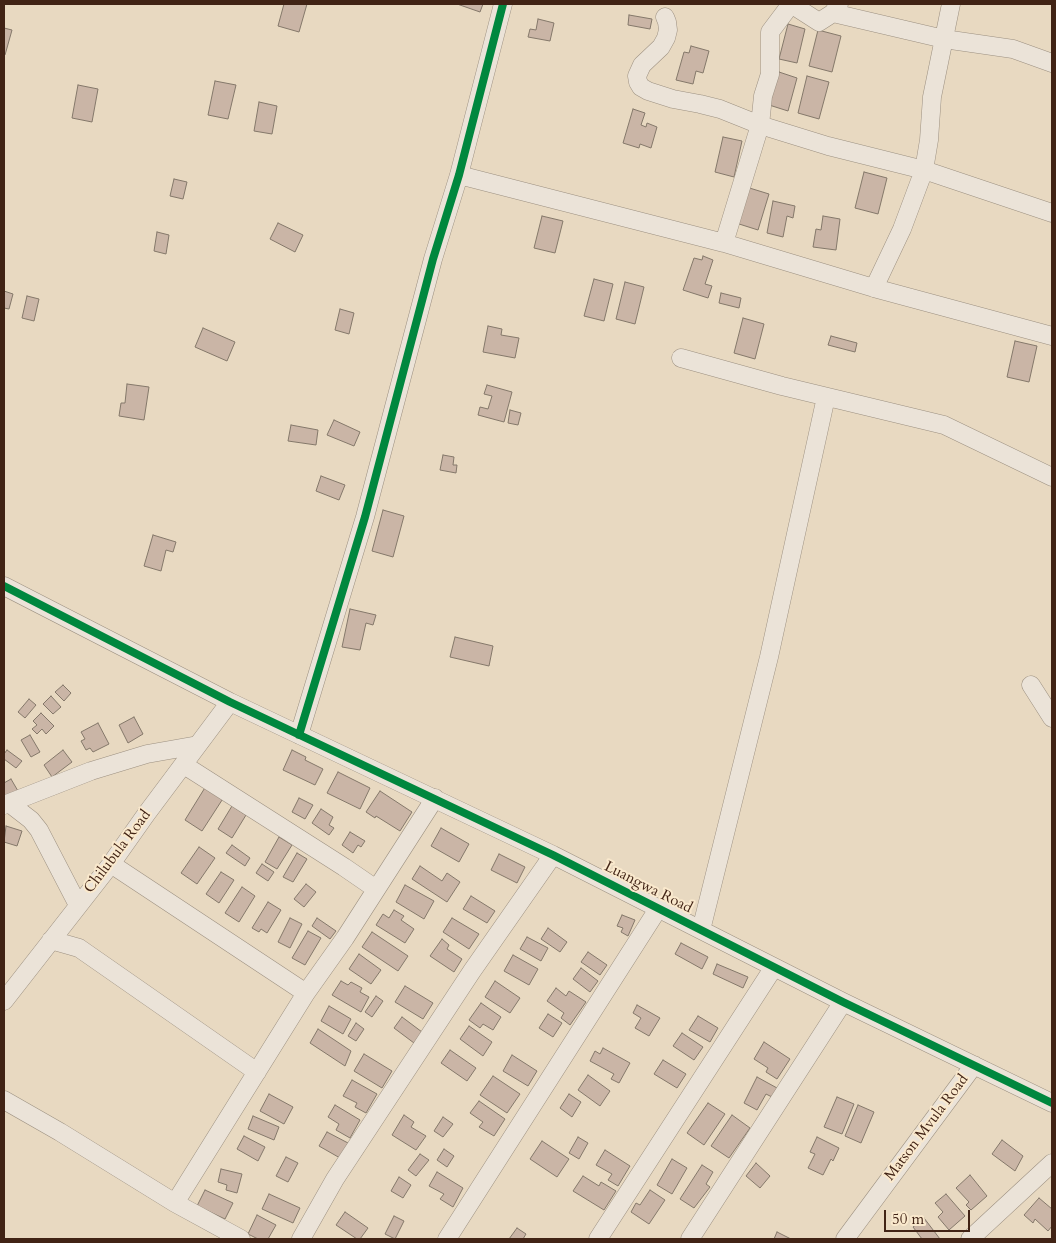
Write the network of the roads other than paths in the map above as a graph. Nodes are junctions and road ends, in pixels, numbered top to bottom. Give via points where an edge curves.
1 (503, 4) edge
2 (951, 4) edge
3 (836, 9) edge
4 (664, 17) dead end
5 (944, 39) junction
6 (1052, 63) edge
7 (760, 125) junction
8 (924, 170) junction
9 (459, 175) junction
10 (1052, 213) edge
11 (724, 243) junction
12 (874, 288) junction
13 (1052, 336) edge
14 (680, 358) dead end
15 (826, 397) junction
16 (1052, 477) edge
17 (4, 586) edge
18 (1032, 685) dead end
19 (230, 702) junction
20 (1052, 718) edge
21 (299, 735) junction
22 (198, 745) junction
23 (184, 764) junction
24 (435, 798) junction
25 (6, 804) edge
26 (553, 855) junction
27 (111, 864) junction
28 (376, 889) junction
29 (78, 905) junction
30 (658, 909) junction
31 (701, 930) junction
32 (51, 940) junction
33 (774, 967) junction
34 (6, 991) edge
35 (306, 993) junction
36 (843, 1002) junction
37 (974, 1065) junction
38 (258, 1072) junction
39 (4, 1100) edge
40 (1052, 1103) edge
41 (1052, 1163) edge
42 (175, 1204) junction
43 (241, 1239) edge
44 (301, 1239) edge
45 (447, 1239) edge
46 (598, 1239) edge
47 (690, 1239) edge
48 (845, 1239) edge
49 (970, 1239) edge

1 - 9 street
2 - 5 street
3 - 5 street
3 - 7 street via 819,22 791,4 770,32 770,74 763,96
4 - 7 street via 668,30 666,38 642,65 638,82 641,87 673,99 720,109
5 - 6 street via 1013,50
5 - 8 street via 932,97
7 - 8 street
7 - 11 street
8 - 10 street
8 - 12 street via 902,229
9 - 11 street
9 - 21 street via 433,259 365,516
11 - 12 street
12 - 13 street
14 - 15 street
15 - 16 street via 944,425
15 - 31 street via 769,657
17 - 19 street, Luangwa Road
18 - 20 street
19 - 21 street, Luangwa Road
19 - 22 street, Chilubula Road
21 - 24 street, Luangwa Road
22 - 23 street, Chilubula Road
22 - 25 street via 147,754 91,771
23 - 27 street, Chilubula Road
23 - 28 street
24 - 26 street, Luangwa Road
24 - 28 street
25 - 29 street via 31,820 39,830
26 - 30 street, Luangwa Road
26 - 44 street via 351,1154
27 - 29 street, Chilubula Road
27 - 35 street
28 - 35 street
29 - 32 street, Chilubula Road
30 - 31 street, Luangwa Road
30 - 45 street
31 - 33 street, Luangwa Road
32 - 34 street, Chilubula Road
32 - 38 street via 79,948
33 - 36 street, Luangwa Road
33 - 46 street
35 - 38 street
36 - 37 street, Luangwa Road
36 - 47 street
37 - 40 street, Luangwa Road
37 - 48 street, Matson Mvula Road
38 - 42 street
39 - 42 street
41 - 49 street
42 - 43 street

